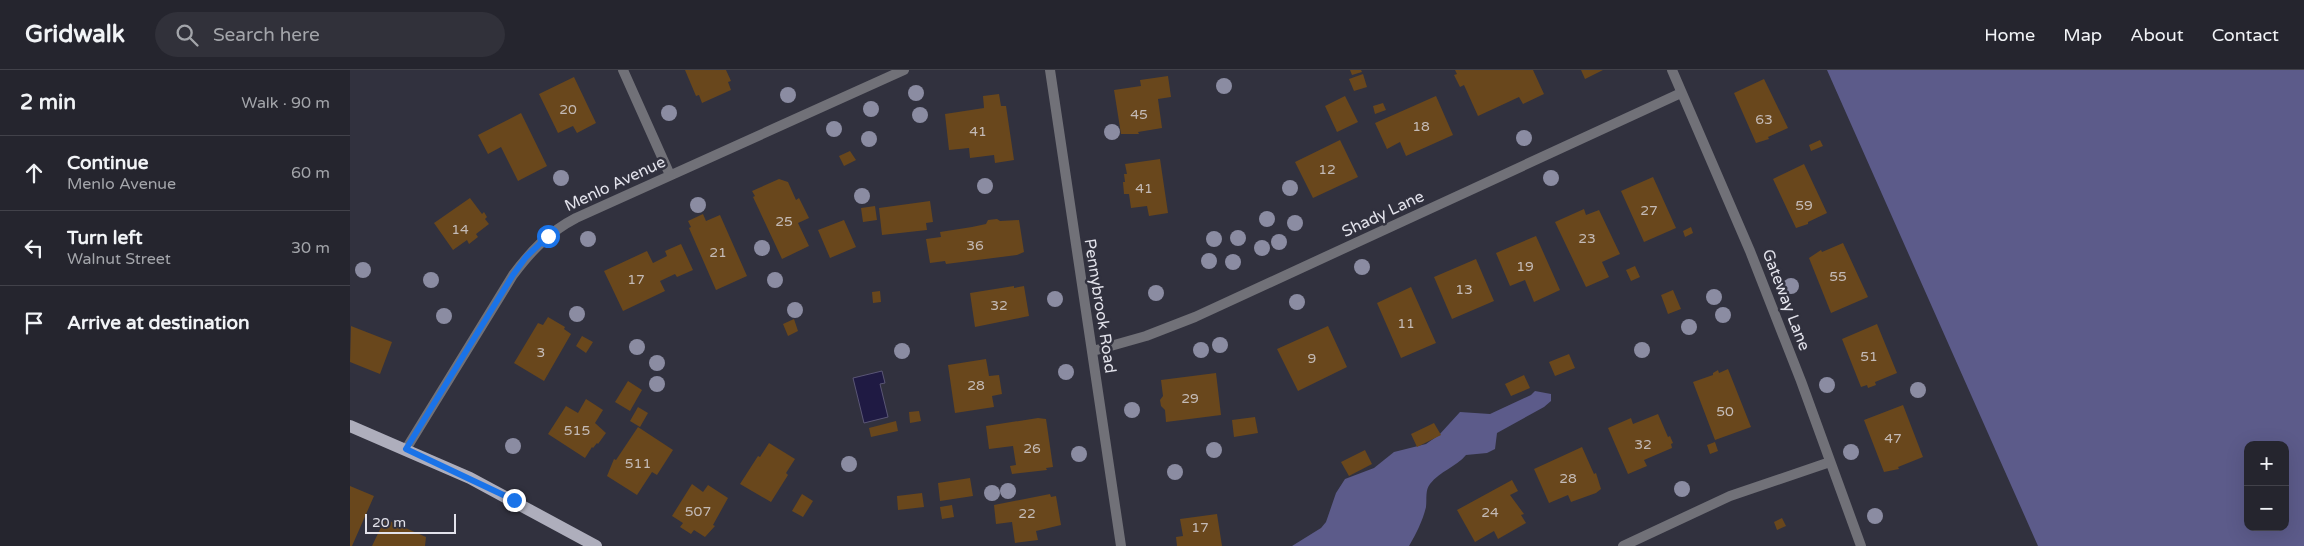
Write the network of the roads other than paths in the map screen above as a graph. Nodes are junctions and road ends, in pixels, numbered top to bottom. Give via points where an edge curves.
1 (623, 70) edge
2 (904, 70) edge
3 (1050, 70) edge
4 (1672, 70) edge
5 (1681, 93) junction
6 (670, 175) junction
7 (1093, 351) junction
8 (350, 426) edge
9 (406, 449) junction
10 (1830, 462) junction
11 (596, 546) edge
12 (1121, 546) edge
13 (1623, 546) edge
14 (1861, 546) edge

1 - 6 street
2 - 6 street, Menlo Avenue
3 - 7 street, Pennybrook Road
4 - 5 street, Gateway Lane
5 - 7 street, Shady Lane via 1195,318
5 - 10 street, Gateway Lane via 1750,251
6 - 9 street, Menlo Avenue via 562,225 536,246 513,275
7 - 12 street, Pennybrook Road
8 - 9 main road
9 - 11 main road via 514,500
10 - 13 street via 1730,496
10 - 14 street, Gateway Lane

